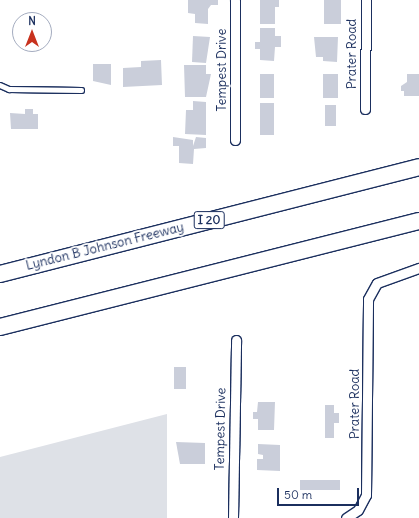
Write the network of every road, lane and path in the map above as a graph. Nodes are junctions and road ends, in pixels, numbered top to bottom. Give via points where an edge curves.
1 (235, 0) edge
2 (366, 0) edge
3 (0, 85) edge
4 (81, 90) dead end
5 (365, 109) dead end
6 (235, 140) dead end
7 (419, 167) edge
8 (419, 221) edge
9 (419, 268) edge
10 (0, 274) edge
11 (0, 327) edge
12 (236, 340) dead end
13 (359, 514) edge
14 (233, 518) edge
15 (346, 518) edge

1 - 6 street, Tempest Drive
2 - 5 street, Prater Road
3 - 4 lane via 9,89
7 - 10 highway, Lyndon B Johnson Freeway / I 20
8 - 11 highway
9 - 13 street, Prater Road via 377,283 368,299 367,475 366,495
12 - 14 street, Tempest Drive
13 - 15 street, Prater Road

